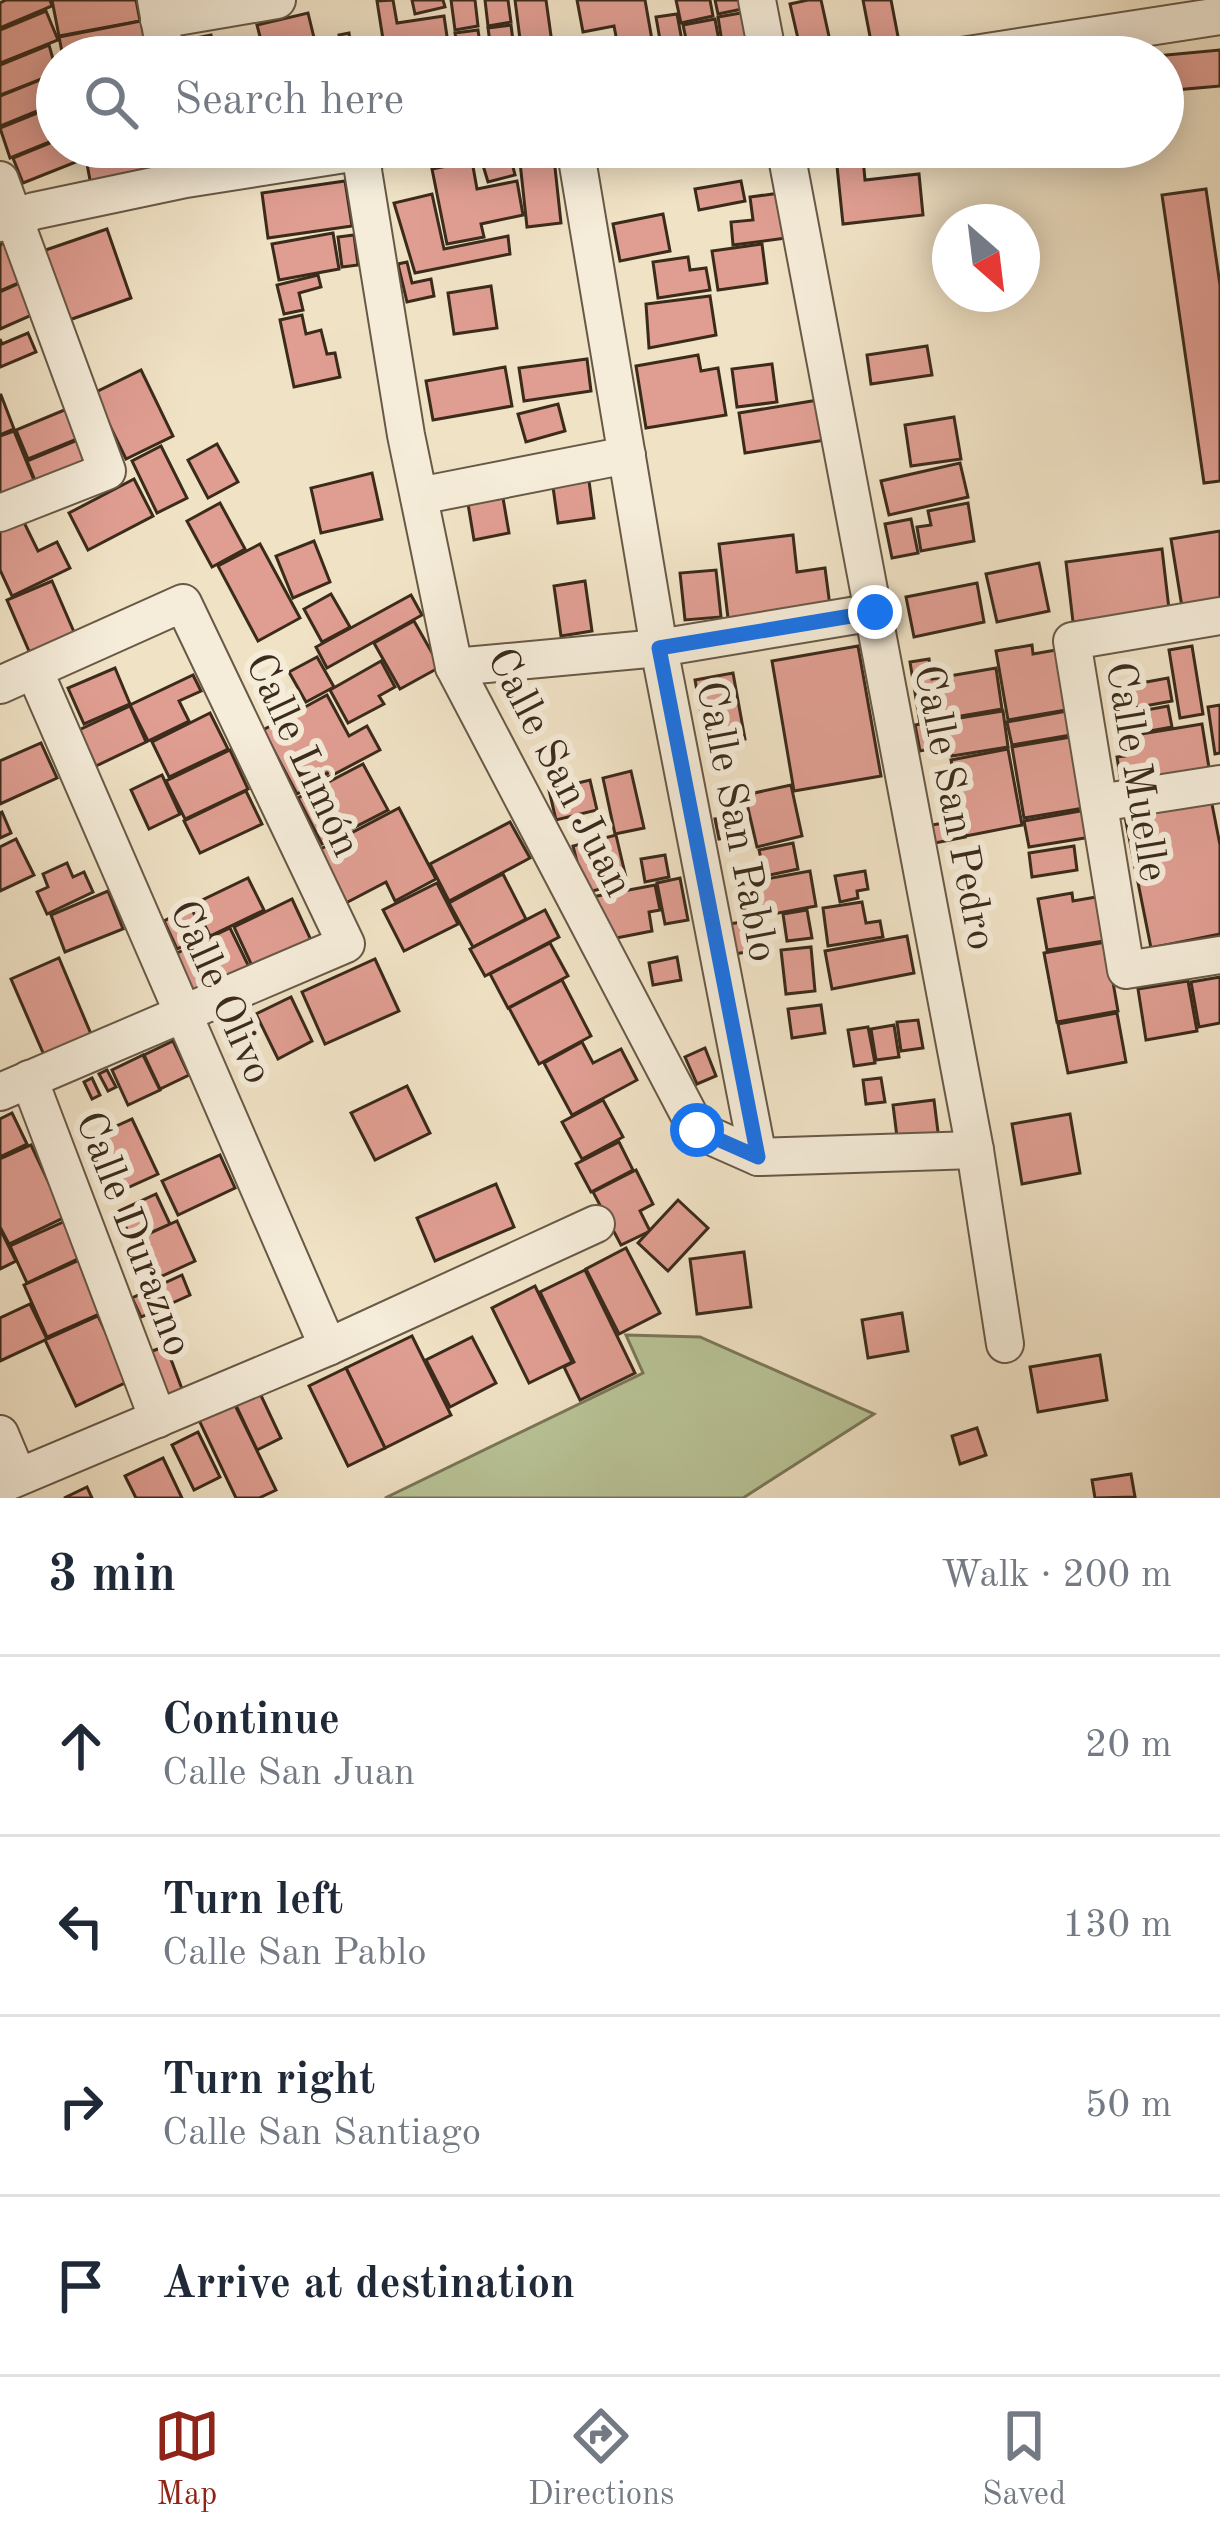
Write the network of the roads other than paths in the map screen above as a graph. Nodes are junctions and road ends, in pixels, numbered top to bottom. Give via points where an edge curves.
1 (277, 0) edge
2 (757, 0) edge
3 (158, 10) edge
4 (1220, 16) edge
5 (764, 36) edge
6 (1091, 36) edge
7 (168, 168) edge
8 (377, 168) edge
9 (579, 168) edge
10 (789, 168) edge
11 (0, 180) edge
12 (7, 221) edge
13 (627, 455) junction
14 (419, 496) junction
15 (0, 513) edge
16 (875, 612) junction
17 (1220, 616) edge
18 (659, 648) junction
19 (454, 667) junction
20 (17, 678) edge
21 (1220, 784) edge
22 (1099, 803) junction
23 (1220, 955) edge
24 (182, 1011) junction
25 (14, 1086) edge
26 (975, 1150) junction
27 (758, 1157) junction
28 (596, 1224) dead end
29 (1005, 1344) dead end
30 (328, 1347) junction
31 (158, 1418) junction
32 (0, 1434) edge
33 (9, 1481) edge

1 - 3 street
2 - 5 street
4 - 6 street
7 - 12 street
8 - 14 street, Calle San Juan
9 - 13 street, Calle San Pablo
10 - 16 street, Calle San Pedro
11 - 12 street
12 - 15 street via 107,471
13 - 14 street
13 - 18 street, Calle San Pablo
14 - 19 street, Calle San Juan
16 - 18 street
16 - 26 street, Calle San Pedro
17 - 22 street, Calle Muelle via 1072,641
18 - 19 street
18 - 27 street, Calle San Pablo
19 - 27 street, Calle San Juan via 697,1130
20 - 24 street, Calle Olivo
20 - 24 street, Calle Limón via 183,603 346,944
21 - 22 street
22 - 23 street, Calle Muelle via 1126,970
24 - 25 street
24 - 30 street, Calle Olivo
25 - 31 street, Calle Durazno
26 - 27 street
26 - 29 street, Calle San Pedro
28 - 30 street
30 - 31 street
31 - 33 street
32 - 33 street

